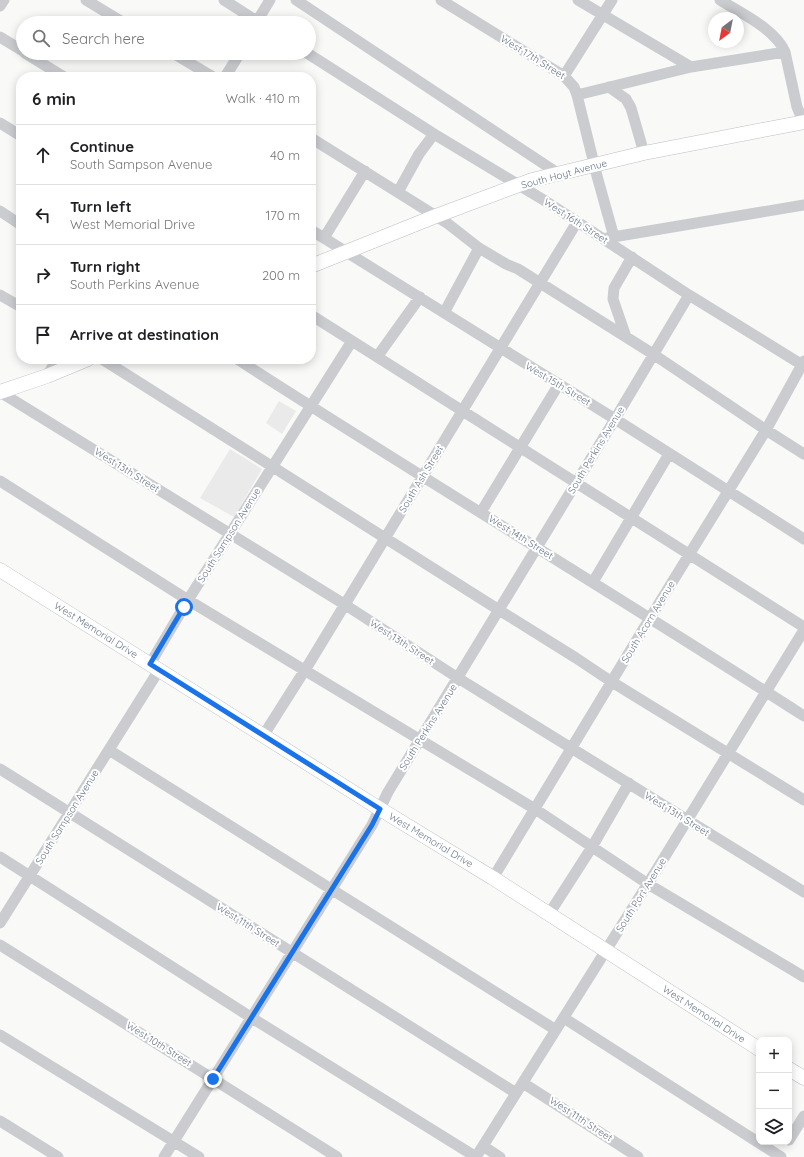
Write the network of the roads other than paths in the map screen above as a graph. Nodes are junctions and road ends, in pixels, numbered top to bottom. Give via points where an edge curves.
1 (4, 0) edge
2 (86, 0) edge
3 (224, 0) edge
4 (270, 0) edge
5 (296, 0) edge
6 (441, 0) edge
7 (578, 0) edge
8 (612, 0) edge
9 (720, 0) edge
10 (0, 6) edge
11 (602, 15) junction
12 (112, 16) edge
13 (249, 16) edge
14 (261, 16) edge
15 (0, 37) edge
16 (16, 47) edge
17 (785, 52) junction
18 (316, 59) edge
19 (37, 60) edge
20 (185, 60) edge
21 (236, 60) edge
22 (691, 67) junction
23 (56, 72) edge
24 (205, 72) edge
25 (228, 72) edge
26 (564, 76) junction
27 (609, 87) junction
28 (577, 95) junction
29 (804, 122) edge
30 (0, 123) edge
31 (16, 133) edge
32 (434, 134) junction
33 (316, 141) edge
34 (644, 154) junction
35 (594, 166) junction
36 (365, 171) junction
37 (559, 174) junction
38 (518, 186) junction
39 (398, 192) junction
40 (804, 204) edge
41 (0, 211) edge
42 (436, 216) junction
43 (16, 222) edge
44 (577, 222) junction
45 (316, 233) edge
46 (324, 238) junction
47 (609, 238) junction
48 (479, 248) junction
49 (346, 252) junction
50 (632, 257) junction
51 (316, 264) edge
52 (540, 283) junction
53 (0, 294) edge
54 (689, 295) junction
55 (420, 297) junction
56 (16, 304) edge
57 (444, 313) junction
58 (316, 318) edge
59 (626, 337) junction
60 (352, 341) junction
61 (500, 348) junction
62 (653, 354) junction
63 (377, 357) junction
64 (54, 364) edge
65 (76, 364) edge
66 (110, 364) edge
67 (245, 364) edge
68 (803, 364) edge
69 (47, 376) junction
70 (559, 384) junction
71 (0, 392) edge
72 (310, 406) junction
73 (462, 411) junction
74 (615, 419) junction
75 (766, 430) junction
76 (520, 448) junction
77 (669, 454) junction
78 (804, 454) edge
79 (272, 466) junction
80 (422, 477) junction
81 (0, 481) edge
82 (576, 483) junction
83 (728, 492) junction
84 (480, 512) junction
85 (632, 518) junction
86 (230, 533) junction
87 (385, 538) junction
88 (804, 539) edge
89 (538, 547) junction
90 (690, 554) junction
91 (0, 570) edge
92 (593, 582) junction
93 (188, 600) junction
94 (344, 604) junction
95 (499, 610) junction
96 (650, 618) junction
97 (804, 627) edge
98 (804, 630) edge
99 (154, 667) junction
100 (305, 670) junction
101 (458, 678) junction
102 (612, 682) junction
103 (767, 692) junction
104 (804, 716) edge
105 (263, 736) junction
106 (420, 740) junction
107 (572, 749) junction
108 (109, 750) junction
109 (728, 753) junction
110 (0, 769) edge
111 (629, 784) junction
112 (804, 800) edge
113 (380, 809) junction
114 (535, 810) junction
115 (69, 813) junction
116 (687, 820) junction
117 (592, 847) junction
118 (0, 857) edge
119 (30, 876) junction
120 (493, 878) junction
121 (648, 884) junction
122 (332, 889) junction
123 (804, 892) edge
124 (549, 914) junction
125 (0, 923) edge
126 (0, 945) edge
127 (606, 951) junction
128 (292, 952) junction
129 (804, 977) edge
130 (252, 1018) junction
131 (564, 1018) junction
132 (556, 1030) junction
133 (0, 1035) edge
134 (756, 1047) edge
135 (792, 1071) edge
136 (804, 1078) edge
137 (213, 1079) junction
138 (523, 1083) junction
139 (516, 1093) junction
140 (804, 1116) edge
141 (0, 1121) edge
142 (792, 1135) edge
143 (174, 1141) junction
144 (786, 1145) edge
145 (483, 1146) junction
146 (779, 1156) edge
147 (58, 1157) edge
148 (164, 1157) edge
149 (199, 1157) edge
150 (337, 1157) edge
151 (476, 1157) edge
152 (500, 1157) edge
153 (638, 1157) edge

1 - 10 street
2 - 12 street
3 - 13 street
4 - 14 street
5 - 37 street
6 - 26 street, West 17th Street
7 - 11 street
8 - 11 street
9 - 17 street via 772,35
11 - 22 street
11 - 26 street
15 - 16 street
17 - 22 street
17 - 29 street
18 - 32 street, West 16th Street
19 - 23 street
20 - 24 street
21 - 25 street
22 - 27 street
26 - 28 street, West 17th Street via 574,86
27 - 28 street
27 - 34 street via 626,99 631,108
28 - 35 street, West 17th Street
29 - 34 main road, South Hoyt Avenue
30 - 31 street
32 - 38 street, West 16th Street
32 - 39 street via 419,154
33 - 36 street
34 - 35 main road, South Hoyt Avenue
35 - 37 main road, South Hoyt Avenue
35 - 47 street, West 17th Street
36 - 39 street
36 - 46 street
37 - 38 main road, South Hoyt Avenue
38 - 42 main road, South Hoyt Avenue
38 - 44 street, West 16th Street
39 - 42 street
40 - 47 street
41 - 43 street
42 - 48 street
42 - 49 main road, South Hoyt Avenue
44 - 47 street, West 16th Street
44 - 52 street, South Ash Street
45 - 46 street, West 15th Street
46 - 49 street, West 15th Street
47 - 50 street, West 16th Street
48 - 52 street
48 - 57 street
49 - 51 main road, South Hoyt Avenue
49 - 55 street, West 15th Street
50 - 54 street, West 16th Street
50 - 59 street via 614,288 613,300
52 - 59 street
52 - 61 street, South Ash Street
53 - 56 street
54 - 62 street, South Perkins Avenue
54 - 68 street, West 16th Street
55 - 57 street, West 15th Street
55 - 63 street
57 - 61 street, West 15th Street
58 - 60 street
59 - 62 street
60 - 63 street
60 - 72 street, South Sampson Avenue
61 - 70 street, West 15th Street
61 - 73 street, South Ash Street
62 - 74 street, South Perkins Avenue
62 - 75 street
63 - 73 street
64 - 69 street
65 - 69 main road
66 - 79 street
67 - 72 street, West 14th Street
68 - 75 street, South Acorn Avenue
69 - 71 main road
70 - 74 street, West 15th Street
70 - 76 street
71 - 86 street, West 13th Street
72 - 79 street, South Sampson Avenue
72 - 80 street, West 14th Street
73 - 76 street
73 - 80 street, South Ash Street
74 - 77 street, West 15th Street
74 - 82 street, South Perkins Avenue
75 - 78 street
75 - 83 street, South Acorn Avenue
76 - 82 street
76 - 84 street
77 - 83 street, West 15th Street
77 - 85 street
79 - 86 street, South Sampson Avenue
79 - 87 street
80 - 84 street, West 14th Street
80 - 87 street, South Ash Street
81 - 93 street
82 - 85 street
82 - 89 street, South Perkins Avenue
83 - 88 street, West 15th Street
83 - 90 street, South Acorn Avenue
84 - 89 street, West 14th Street
85 - 90 street
85 - 92 street
86 - 93 street, South Sampson Avenue
86 - 94 street, West 13th Street
87 - 94 street, South Ash Street
87 - 95 street
89 - 92 street, West 14th Street
89 - 95 street, South Perkins Avenue
90 - 96 street, South Acorn Avenue
90 - 97 street
91 - 99 main road, West Memorial Drive
92 - 96 street, West 14th Street
93 - 99 street, South Sampson Avenue
93 - 100 street
94 - 100 street, South Ash Street
94 - 101 street, West 13th Street
95 - 101 street, South Perkins Avenue
95 - 102 street
96 - 102 street, South Acorn Avenue
96 - 103 street, West 14th Street
98 - 103 street, South Port Avenue
99 - 105 main road, West Memorial Drive
99 - 108 street, South Sampson Avenue
100 - 105 street, South Ash Street
100 - 106 street
101 - 106 street, South Perkins Avenue
101 - 107 street, West 13th Street
102 - 107 street, South Acorn Avenue
102 - 109 street
103 - 104 street, West 14th Street
103 - 109 street, South Port Avenue
105 - 113 main road, West Memorial Drive
106 - 113 street, South Perkins Avenue
106 - 114 street
107 - 111 street, West 13th Street
107 - 114 street, South Acorn Avenue
108 - 115 street, South Sampson Avenue
108 - 122 street
109 - 112 street
109 - 116 street, South Port Avenue
110 - 115 street, West 11th Street
111 - 116 street, West 13th Street
111 - 117 street
113 - 120 main road, West Memorial Drive
113 - 122 street, South Perkins Avenue
114 - 117 street
114 - 120 street, South Acorn Avenue
115 - 119 street, South Sampson Avenue
115 - 128 street, West 11th Street
116 - 121 street, South Port Avenue
116 - 123 street, West 13th Street
117 - 121 street
117 - 124 street
118 - 119 street
119 - 125 street, South Sampson Avenue
119 - 130 street
120 - 124 main road, West Memorial Drive
121 - 127 street, South Port Avenue
121 - 129 street
122 - 128 street, South Perkins Avenue
122 - 132 street
124 - 127 main road, West Memorial Drive
126 - 137 street, West 10th Street
127 - 131 street, South Port Avenue
127 - 134 main road, West Memorial Drive
128 - 130 street, South Perkins Avenue
128 - 139 street, West 11th Street
130 - 137 street, South Perkins Avenue
130 - 151 street
131 - 132 street, South Port Avenue
131 - 146 street
132 - 138 street, South Port Avenue
133 - 143 street
135 - 136 main road
137 - 143 street, South Perkins Avenue
137 - 150 street, West 10th Street
138 - 139 street, South Port Avenue
138 - 153 street, West 11th Street
139 - 145 street, South Port Avenue
140 - 142 street
141 - 147 street
143 - 148 street, South Perkins Avenue
143 - 149 street
144 - 146 street
145 - 151 street, South Port Avenue
145 - 152 street

